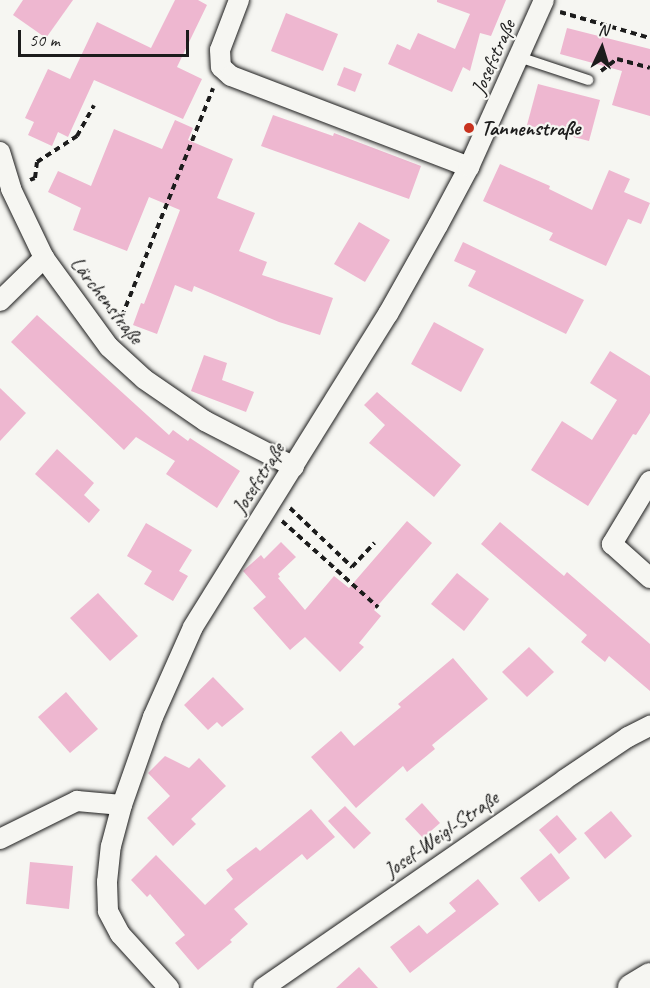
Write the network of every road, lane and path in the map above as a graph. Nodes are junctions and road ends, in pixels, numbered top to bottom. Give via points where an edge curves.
1 (239, 0) edge
2 (543, 3) edge
3 (650, 38) edge
4 (519, 57) junction
5 (221, 67) junction
6 (650, 68) edge
7 (588, 80) joint
8 (94, 105) dead end
9 (0, 152) edge
10 (469, 167) junction
11 (11, 189) junction
12 (44, 258) junction
13 (0, 301) edge
14 (109, 348) junction
15 (294, 467) junction
16 (650, 481) edge
17 (272, 502) junction
18 (374, 543) dead end
19 (650, 578) edge
20 (378, 608) dead end
21 (650, 726) edge
22 (122, 805) junction
23 (0, 838) edge
24 (650, 977) edge
25 (170, 988) edge
26 (263, 988) edge
27 (632, 988) edge

1 - 5 street via 220,50
2 - 3 path
2 - 4 street, Josefstraße
4 - 7 lane
4 - 10 street, Josefstraße
5 - 10 street via 231,76
5 - 14 path
6 - 7 path via 616,59
8 - 11 path via 77,136 37,162 35,178
9 - 11 street, Lärchenstraße
10 - 15 street, Josefstraße via 388,314
11 - 12 street, Lärchenstraße
12 - 13 street
12 - 14 street, Lärchenstraße
14 - 15 street, Lärchenstraße via 144,379 205,421
15 - 17 street, Josefstraße
16 - 19 street via 612,544
17 - 18 path via 352,567
17 - 20 path
17 - 22 street, Josefstraße via 193,627 153,717
21 - 26 street, Josef-Weigl-Straße via 564,780
22 - 23 street via 77,801
22 - 25 street, Josefstraße via 111,846 108,910 120,934
24 - 27 main road

